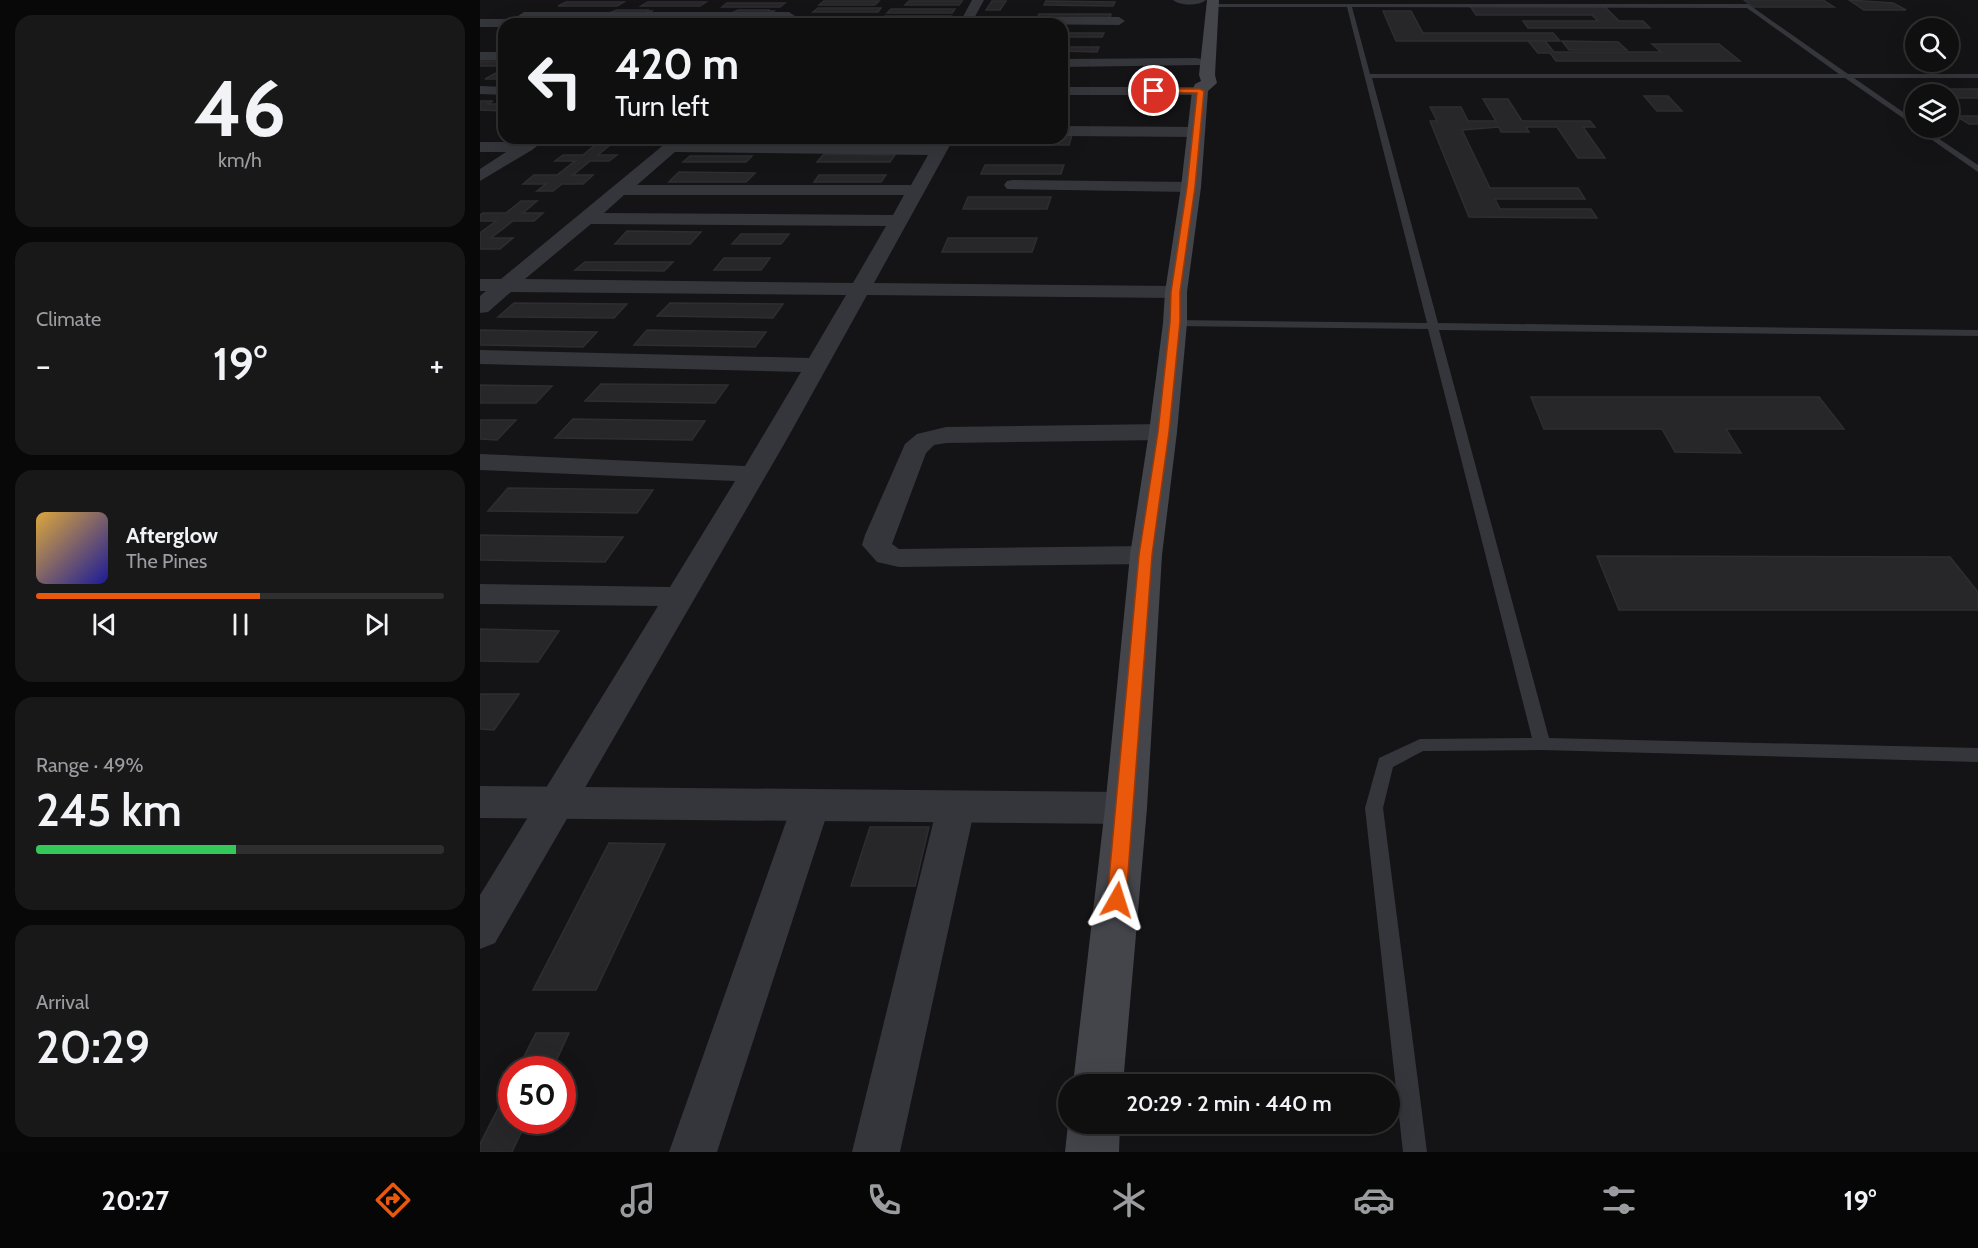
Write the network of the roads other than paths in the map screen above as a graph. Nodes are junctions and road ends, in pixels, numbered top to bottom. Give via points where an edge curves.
1 (978, 0) edge
2 (1179, 0) edge
3 (1206, 1) edge
4 (545, 5) dead end
5 (1349, 5) junction
6 (524, 16) junction
7 (520, 18) edge
8 (786, 18) edge
9 (968, 18) edge
10 (480, 23) edge
11 (1068, 24) edge
12 (498, 25) edge
13 (498, 29) edge
14 (1068, 30) edge
15 (1117, 30) junction
16 (480, 38) edge
17 (1068, 55) edge
18 (480, 56) edge
19 (498, 56) edge
20 (1068, 64) edge
21 (1845, 75) junction
22 (1367, 76) junction
23 (1978, 76) edge
24 (1199, 80) junction
25 (480, 90) edge
26 (498, 91) edge
27 (1068, 91) edge
28 (1905, 118) edge
29 (1068, 131) edge
30 (1197, 132) junction
31 (1934, 138) edge
32 (511, 144) edge
33 (529, 144) edge
34 (675, 144) edge
35 (943, 144) edge
36 (480, 147) edge
37 (1978, 169) edge
38 (480, 176) edge
39 (1013, 185) dead end
40 (1191, 187) junction
41 (619, 190) junction
42 (917, 190) junction
43 (585, 218) junction
44 (899, 221) junction
45 (480, 285) edge
46 (504, 285) junction
47 (861, 290) junction
48 (480, 307) edge
49 (1175, 307) junction
50 (1433, 326) junction
51 (1978, 333) edge
52 (480, 357) edge
53 (817, 365) junction
54 (1163, 432) junction
55 (480, 462) edge
56 (753, 474) junction
57 (1146, 555) junction
58 (480, 594) edge
59 (679, 597) junction
60 (1542, 744) junction
61 (1978, 755) edge
62 (480, 802) edge
63 (556, 803) junction
64 (812, 806) junction
65 (957, 807) junction
66 (1126, 808) junction
67 (480, 931) edge
68 (1099, 1074) edge
69 (1093, 1134) edge
70 (693, 1152) edge
71 (876, 1152) edge
72 (1092, 1152) edge
73 (1415, 1152) edge

1 - 9 street
2 - 3 street
3 - 5 lane
3 - 24 main road
3 - 24 main road via 1209,83
4 - 6 street
5 - 21 lane via 1748,6
5 - 22 lane
6 - 7 street
6 - 8 street
10 - 12 street
11 - 15 street
13 - 16 street
14 - 15 street
15 - 17 street via 1103,55
18 - 19 street
20 - 24 street
21 - 22 lane
21 - 23 lane
21 - 28 lane
22 - 50 lane
24 - 27 street
24 - 30 main road
25 - 26 street
29 - 30 street
30 - 40 main road
31 - 37 lane
32 - 36 street
33 - 38 street
34 - 41 street
35 - 42 street
39 - 40 street
40 - 49 main road
41 - 42 street
41 - 43 street
42 - 44 street
43 - 44 street
43 - 46 street
44 - 47 street
45 - 46 street
46 - 47 street
46 - 48 street
47 - 49 street
47 - 53 street
49 - 50 lane
49 - 54 main road
50 - 51 lane
50 - 60 lane
52 - 53 street
53 - 56 street
54 - 57 main road
54 - 57 street via 946,435 926,439 914,450 877,545 887,556 899,558
55 - 56 street
56 - 59 street
57 - 66 main road
58 - 59 street
59 - 63 street
60 - 61 lane
60 - 73 lane via 1420,745 1385,763 1374,808
62 - 63 street
63 - 64 street
63 - 67 street
64 - 65 street
64 - 70 street
65 - 66 street
65 - 71 street
66 - 68 main road
69 - 72 main road

